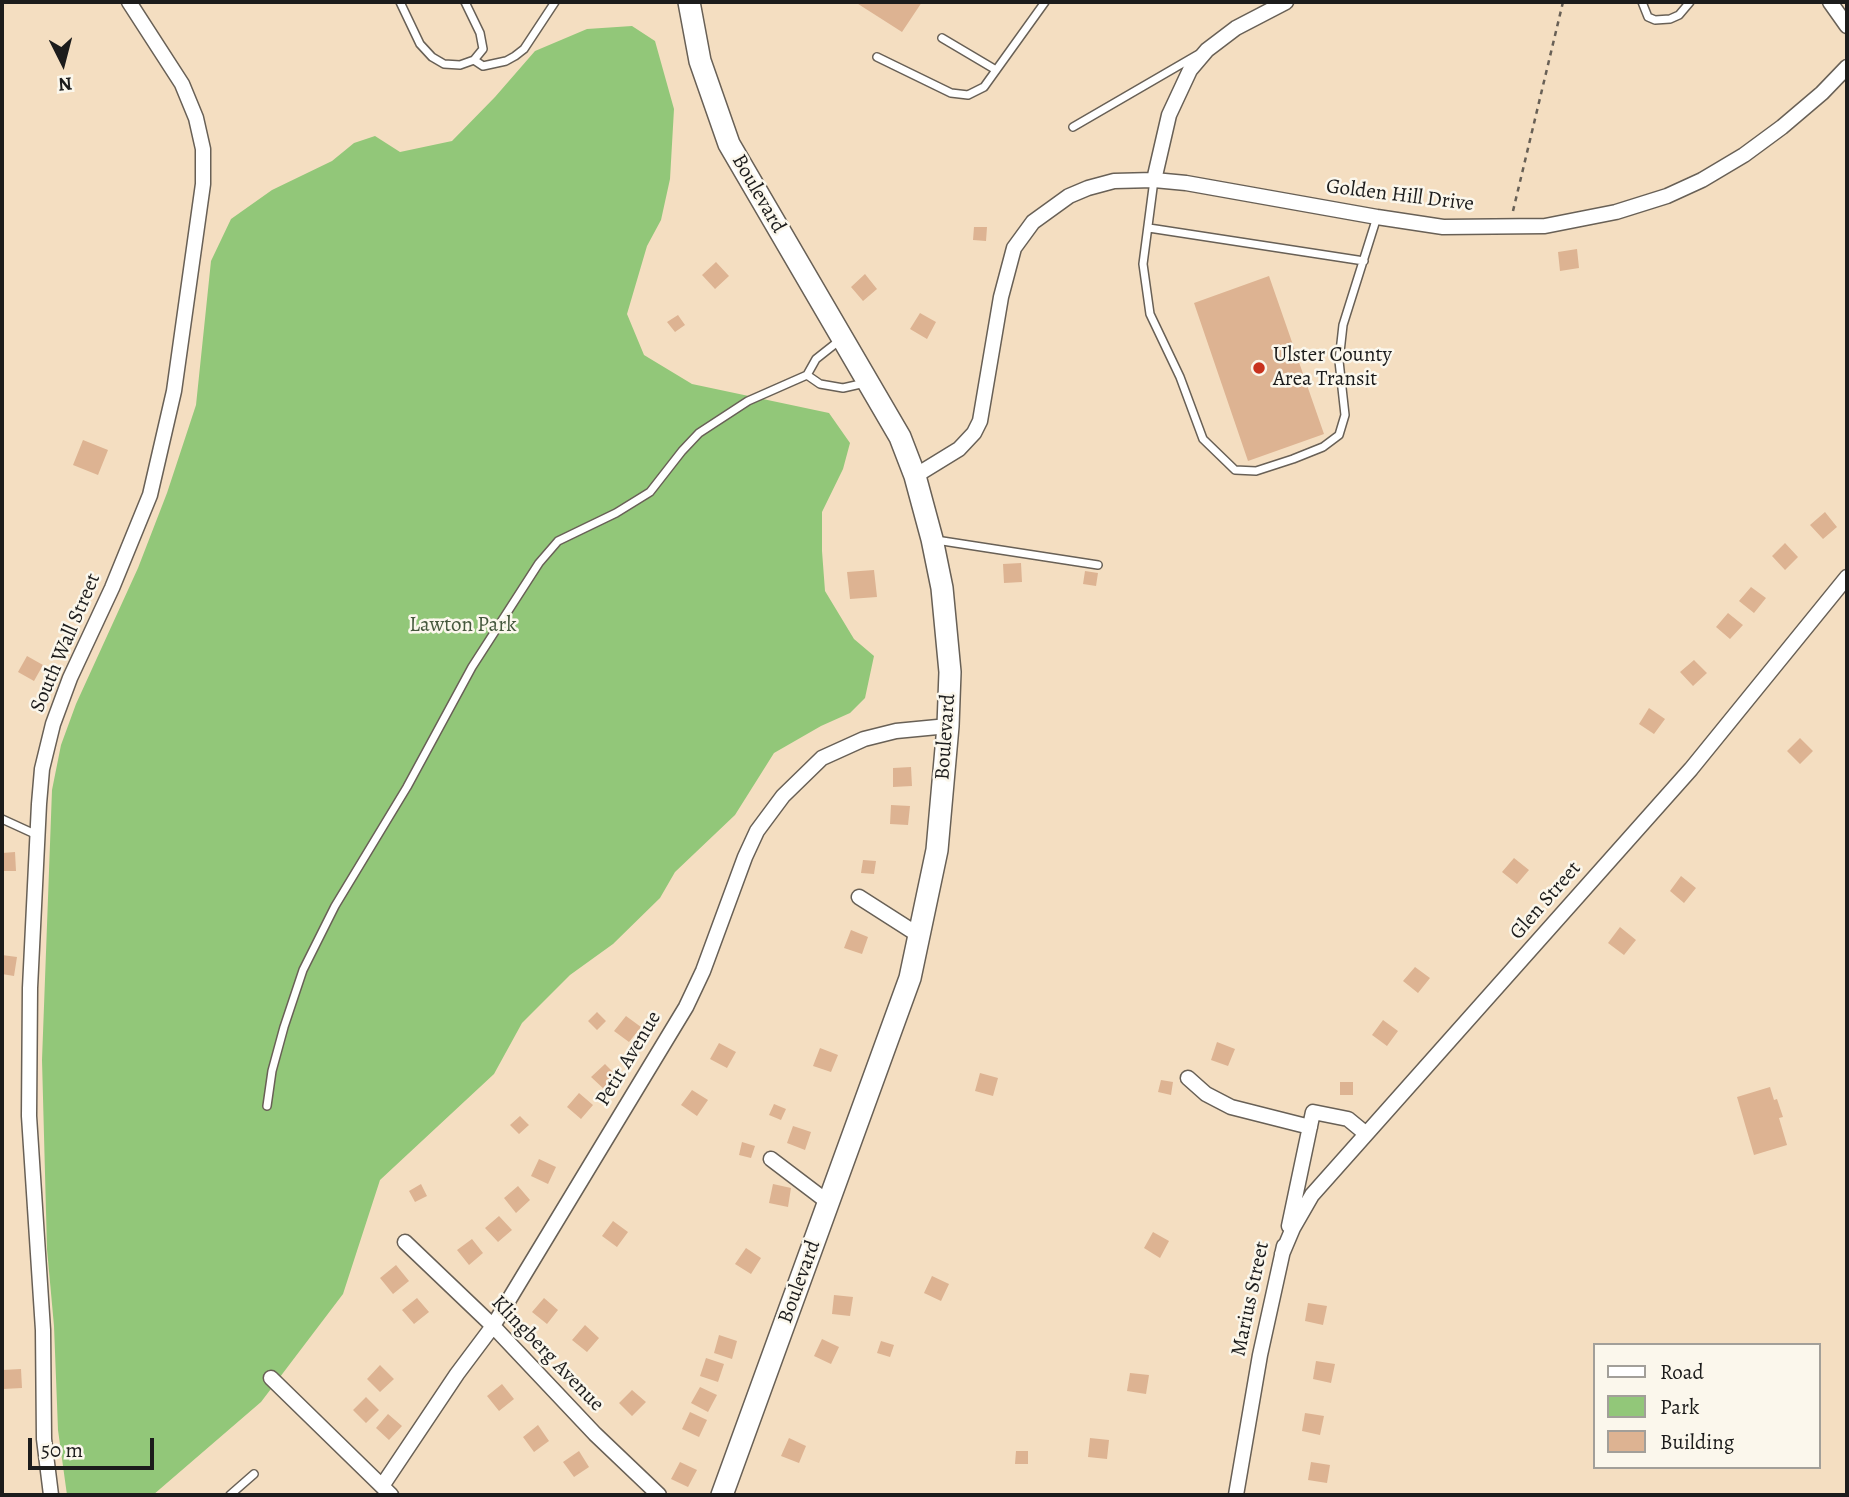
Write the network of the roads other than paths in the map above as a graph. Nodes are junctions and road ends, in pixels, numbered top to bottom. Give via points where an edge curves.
1 (129, 2) edge
2 (400, 2) edge
3 (465, 2) edge
4 (555, 2) edge
5 (689, 2) edge
6 (1045, 2) edge
7 (1286, 2) edge
8 (1642, 2) edge
9 (1690, 2) edge
10 (1830, 2) edge
11 (1847, 26) edge
12 (942, 38) dead end
13 (1207, 50) junction
14 (877, 57) dead end
15 (474, 60) junction
16 (1847, 67) edge
17 (996, 70) junction
18 (1073, 127) dead end
19 (1154, 180) junction
20 (1377, 218) junction
21 (1149, 228) junction
22 (1364, 261) junction
23 (843, 338) junction
24 (807, 374) junction
25 (869, 382) junction
26 (915, 476) junction
27 (932, 540) junction
28 (1098, 565) dead end
29 (1847, 577) edge
30 (948, 726) junction
31 (2, 819) edge
32 (37, 835) junction
33 (859, 897) dead end
34 (920, 936) junction
35 (1188, 1078) dead end
36 (267, 1106) dead end
37 (1310, 1127) junction
38 (1365, 1133) junction
39 (771, 1159) dead end
40 (829, 1203) junction
41 (405, 1242) dead end
42 (1283, 1254) junction
43 (493, 1326) junction
44 (271, 1378) dead end
45 (254, 1474) dead end
46 (387, 1491) edge
47 (51, 1495) edge
48 (229, 1495) edge
49 (659, 1495) edge
50 (722, 1495) edge
51 (1236, 1495) edge

1 - 32 street, South Wall Street via 182,84 196,118 203,149 203,184 174,391 150,495 53,724
2 - 15 lane via 419,44 432,57 444,64
3 - 15 lane via 483,48
4 - 15 lane via 515,56 483,66
5 - 23 main road, Boulevard via 700,61 729,144
6 - 17 lane
7 - 13 street via 1236,28
8 - 9 lane via 1648,17 1655,20 1679,15
10 - 11 street
12 - 17 lane
13 - 18 lane
13 - 19 street via 1190,70 1169,115
14 - 17 lane via 951,93 968,95 984,87
16 - 20 street, Golden Hill Drive via 1792,119 1744,155 1667,196 1545,226 1443,226
19 - 20 street, Golden Hill Drive
19 - 21 lane
19 - 26 street, Golden Hill Drive via 1114,181 1088,188 1032,222 1014,248 1001,297 980,421 960,449
20 - 22 lane
21 - 22 lane
21 - 22 lane via 1143,264 1150,314 1203,439 1235,470 1256,471 1293,459 1339,435 1345,415 1339,361 1343,325
23 - 24 lane via 816,359
23 - 25 main road, Boulevard
24 - 25 lane via 820,384 843,388
24 - 36 lane via 748,401 699,433 650,492 558,541 540,563 472,667 335,906 303,970 272,1071
25 - 26 main road, Boulevard via 900,437
26 - 27 main road, Boulevard
27 - 28 lane
27 - 30 main road, Boulevard via 950,673
29 - 38 street, Glen Street via 1691,769
30 - 34 main road, Boulevard via 937,850
30 - 43 street, Petit Avenue via 864,739 822,758 783,796 745,857 685,1007
31 - 32 lane
32 - 47 street, South Wall Street via 29,1116 43,1330 44,1439
33 - 34 street
34 - 40 main road, Boulevard
35 - 37 street via 1231,1107
37 - 38 street, Marius Street via 1313,1112 1348,1119
37 - 42 street, Marius Street
38 - 42 street, Glen Street via 1312,1195
39 - 40 street
40 - 50 main road, Boulevard
41 - 43 street, Klingberg Avenue
42 - 51 street, Marius Street
43 - 46 street, Petit Avenue via 457,1374
43 - 49 street, Klingberg Avenue
44 - 46 street
45 - 48 lane

